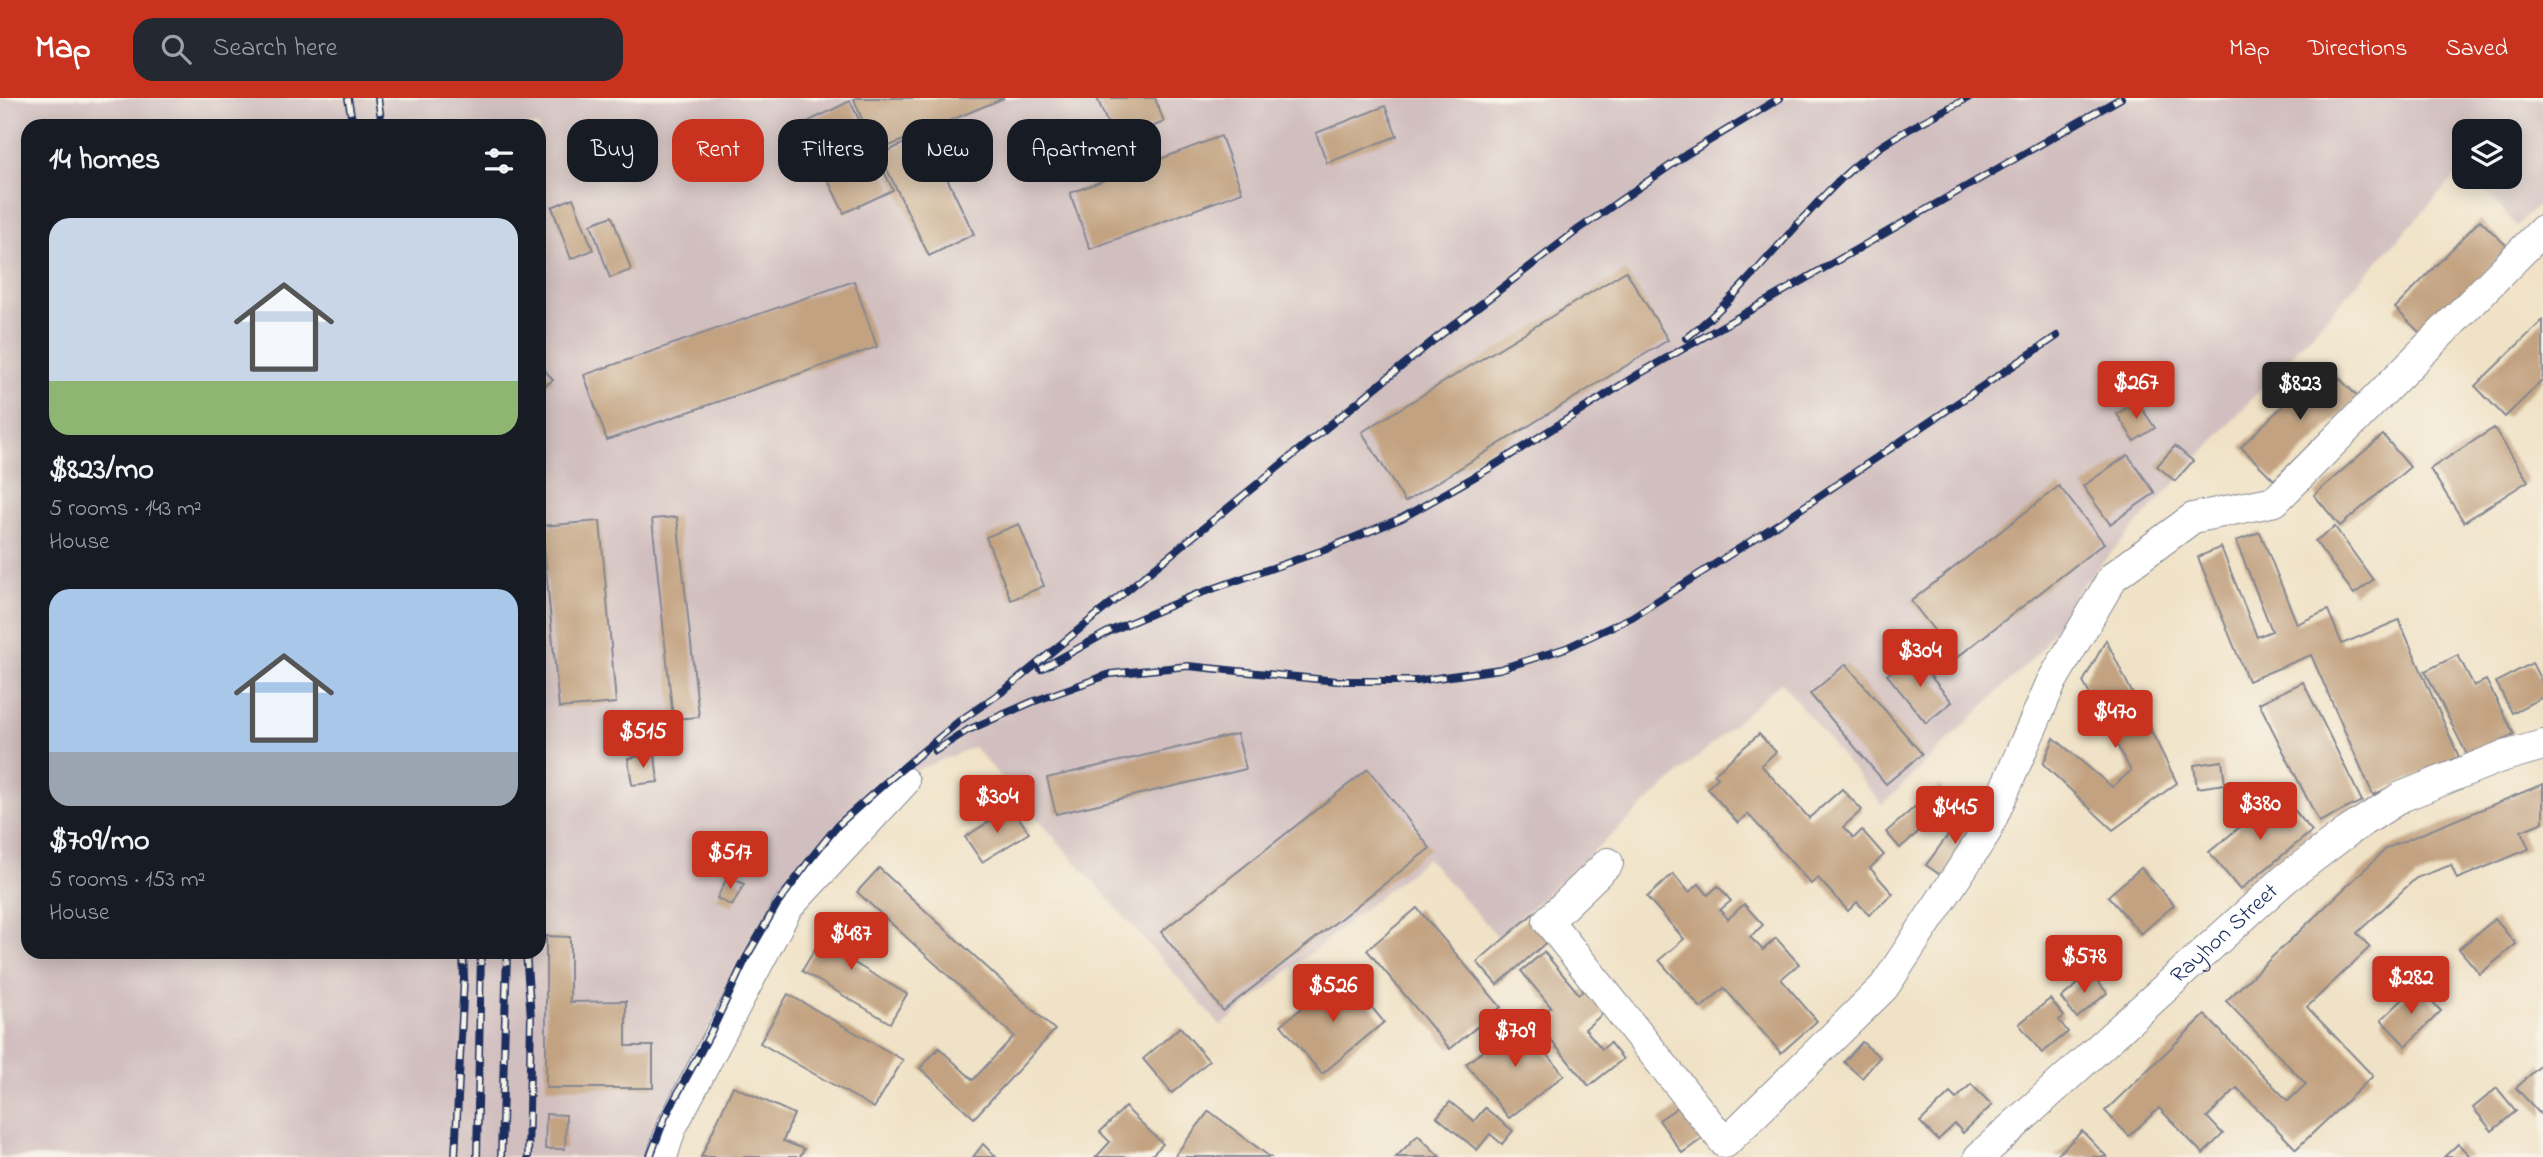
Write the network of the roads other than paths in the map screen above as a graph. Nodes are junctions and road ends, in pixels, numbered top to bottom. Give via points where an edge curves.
1 (2543, 230) edge
2 (2543, 745) edge
3 (904, 782) dead end
4 (1608, 863) dead end
5 (662, 1157) edge
6 (1979, 1157) edge

1 - 4 street via 2276,501 2193,518 2113,577 2052,681 1986,832 1884,987 1725,1143 1548,921
2 - 6 street, Rayhon Street via 2401,797 2347,832 2286,879
3 - 5 street via 787,908 671,1128

